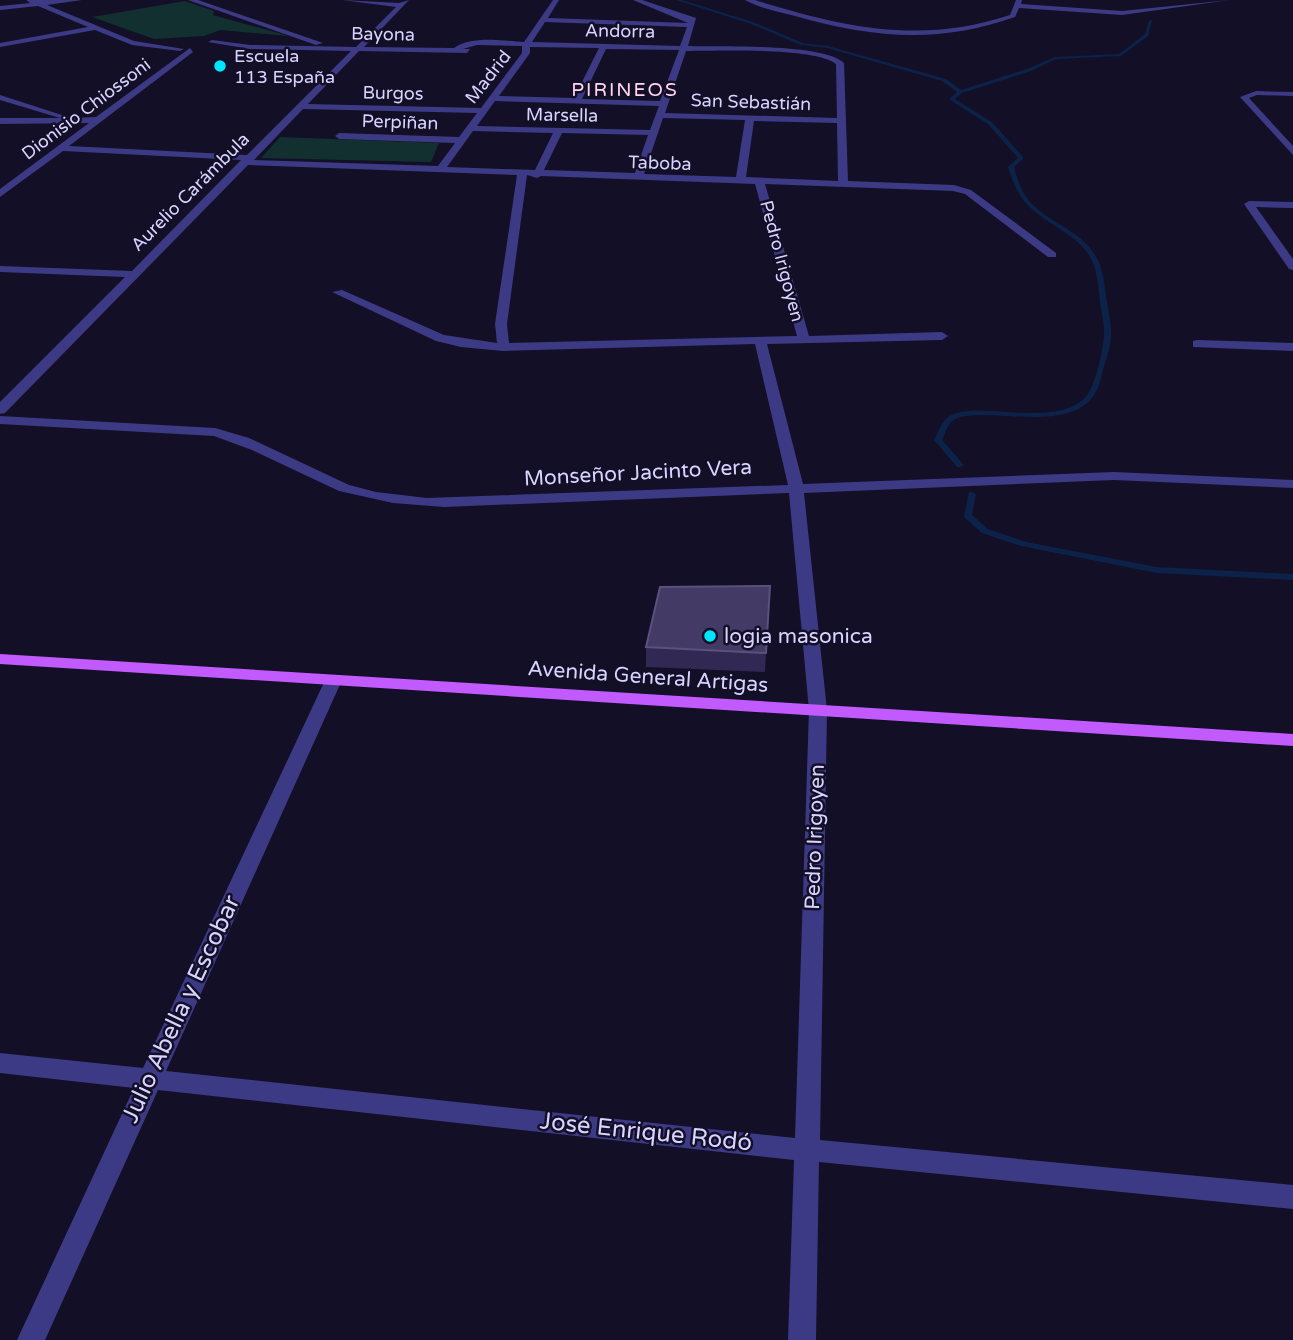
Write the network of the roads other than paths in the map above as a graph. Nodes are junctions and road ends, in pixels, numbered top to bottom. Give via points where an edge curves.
1 (79, 0) edge
2 (191, 0) edge
3 (345, 0) edge
4 (556, 0) edge
5 (637, 0) edge
6 (748, 0) edge
7 (1227, 0) edge
8 (33, 2) edge
9 (403, 3) edge
10 (1019, 3) edge
11 (1112, 3) dead end
12 (0, 8) edge
13 (1133, 13) junction
14 (543, 20) junction
15 (692, 25) junction
16 (97, 28) junction
17 (0, 45) edge
18 (604, 46) junction
19 (186, 47) junction
20 (685, 48) junction
21 (327, 49) junction
22 (354, 49) junction
23 (526, 49) junction
24 (1293, 94) edge
25 (0, 97) edge
26 (493, 98) junction
27 (577, 101) junction
28 (663, 104) junction
29 (303, 106) junction
30 (367, 108) junction
31 (481, 111) junction
32 (659, 115) junction
33 (358, 117) dead end
34 (750, 118) junction
35 (72, 120) junction
36 (99, 120) junction
37 (0, 121) edge
38 (841, 121) junction
39 (348, 127) dead end
40 (468, 128) junction
41 (559, 130) junction
42 (655, 133) junction
43 (460, 140) junction
44 (60, 148) junction
45 (1293, 152) edge
46 (248, 160) junction
47 (439, 171) junction
48 (522, 174) junction
49 (537, 175) junction
50 (638, 178) junction
51 (740, 182) junction
52 (760, 183) junction
53 (843, 185) junction
54 (0, 194) edge
55 (1293, 205) edge
56 (1052, 256) dead end
57 (1293, 267) edge
58 (0, 269) edge
59 (133, 274) junction
60 (338, 292) dead end
61 (943, 336) dead end
62 (804, 339) junction
63 (760, 340) junction
64 (1197, 344) dead end
65 (503, 347) junction
66 (1293, 347) edge
67 (0, 410) edge
68 (0, 419) edge
69 (1293, 484) edge
70 (796, 487) junction
71 (0, 659) edge
72 (333, 680) junction
73 (818, 710) junction
74 (1293, 740) edge
75 (0, 1063) edge
76 (149, 1077) junction
77 (806, 1150) junction
78 (1293, 1197) edge
79 (31, 1340) edge
80 (802, 1340) edge

1 - 8 street
2 - 21 street
3 - 9 street
4 - 14 street, Madrid
5 - 15 street via 691,18
6 - 10 street via 851,28 906,35 992,25 1013,16
7 - 13 street
8 - 12 street
8 - 16 street, Bayona
9 - 22 street, Aurelio Carámbula
10 - 13 street
11 - 13 street
14 - 15 street
14 - 23 street, Madrid
15 - 20 street
16 - 17 street
16 - 19 street, Bayona via 142,46
18 - 20 street, Andorra
18 - 23 street, Andorra
18 - 27 street
19 - 21 street, Bayona
19 - 36 street, Dionisio Chiossoni
20 - 28 street
20 - 38 street, Andorra via 832,57 840,63
21 - 22 street, Bayona
22 - 23 street, Bayona
22 - 29 street, Aurelio Carámbula
23 - 26 street, Madrid
24 - 45 street via 1244,94
25 - 35 street
26 - 27 street
26 - 31 street, Madrid
27 - 28 street
28 - 32 street
29 - 30 street, Burgos
29 - 46 street, Aurelio Carámbula
30 - 31 street, Burgos
30 - 33 street
31 - 40 street, Madrid
32 - 34 street, San Sebastián
32 - 42 street
34 - 38 street, San Sebastián
34 - 51 street
35 - 36 street
35 - 37 street
36 - 44 street, Dionisio Chiossoni
38 - 53 street
39 - 43 street, Perpiñan via 339,136
40 - 41 street, Marsella
40 - 43 street, Madrid
41 - 42 street, Marsella
41 - 49 street
42 - 50 street
43 - 47 street, Madrid
44 - 46 street, Taboba
44 - 54 street, Dionisio Chiossoni
46 - 47 street, Taboba
46 - 59 street, Aurelio Carámbula
47 - 48 street, Taboba
48 - 49 street, Taboba
48 - 65 street via 500,324
49 - 50 street, Taboba
50 - 51 street, Taboba
51 - 52 street, Taboba
52 - 53 street, Taboba
52 - 62 street, Pedro Irigoyen
53 - 56 street, Taboba via 968,192
55 - 57 street via 1249,204
58 - 59 street
59 - 67 street, Aurelio Carámbula
60 - 65 street via 440,338
61 - 62 street
62 - 63 street
63 - 65 street
63 - 70 street, Pedro Irigoyen
64 - 66 street
68 - 70 street, Monseñor Jacinto Vera via 227,433 314,475 399,502
69 - 70 street, Monseñor Jacinto Vera via 1114,476
70 - 73 street, Pedro Irigoyen
71 - 72 main road, Avenida General Artigas
72 - 73 main road, Avenida General Artigas
72 - 76 street, Julio Abella y Escobar
73 - 74 main road, Avenida General Artigas
73 - 77 street, Pedro Irigoyen
75 - 76 street, José Enrique Rodó
76 - 77 street, José Enrique Rodó
76 - 79 street, Julio Abella y Escobar
77 - 78 street, José Enrique Rodó
77 - 80 street, Pedro Irigoyen

